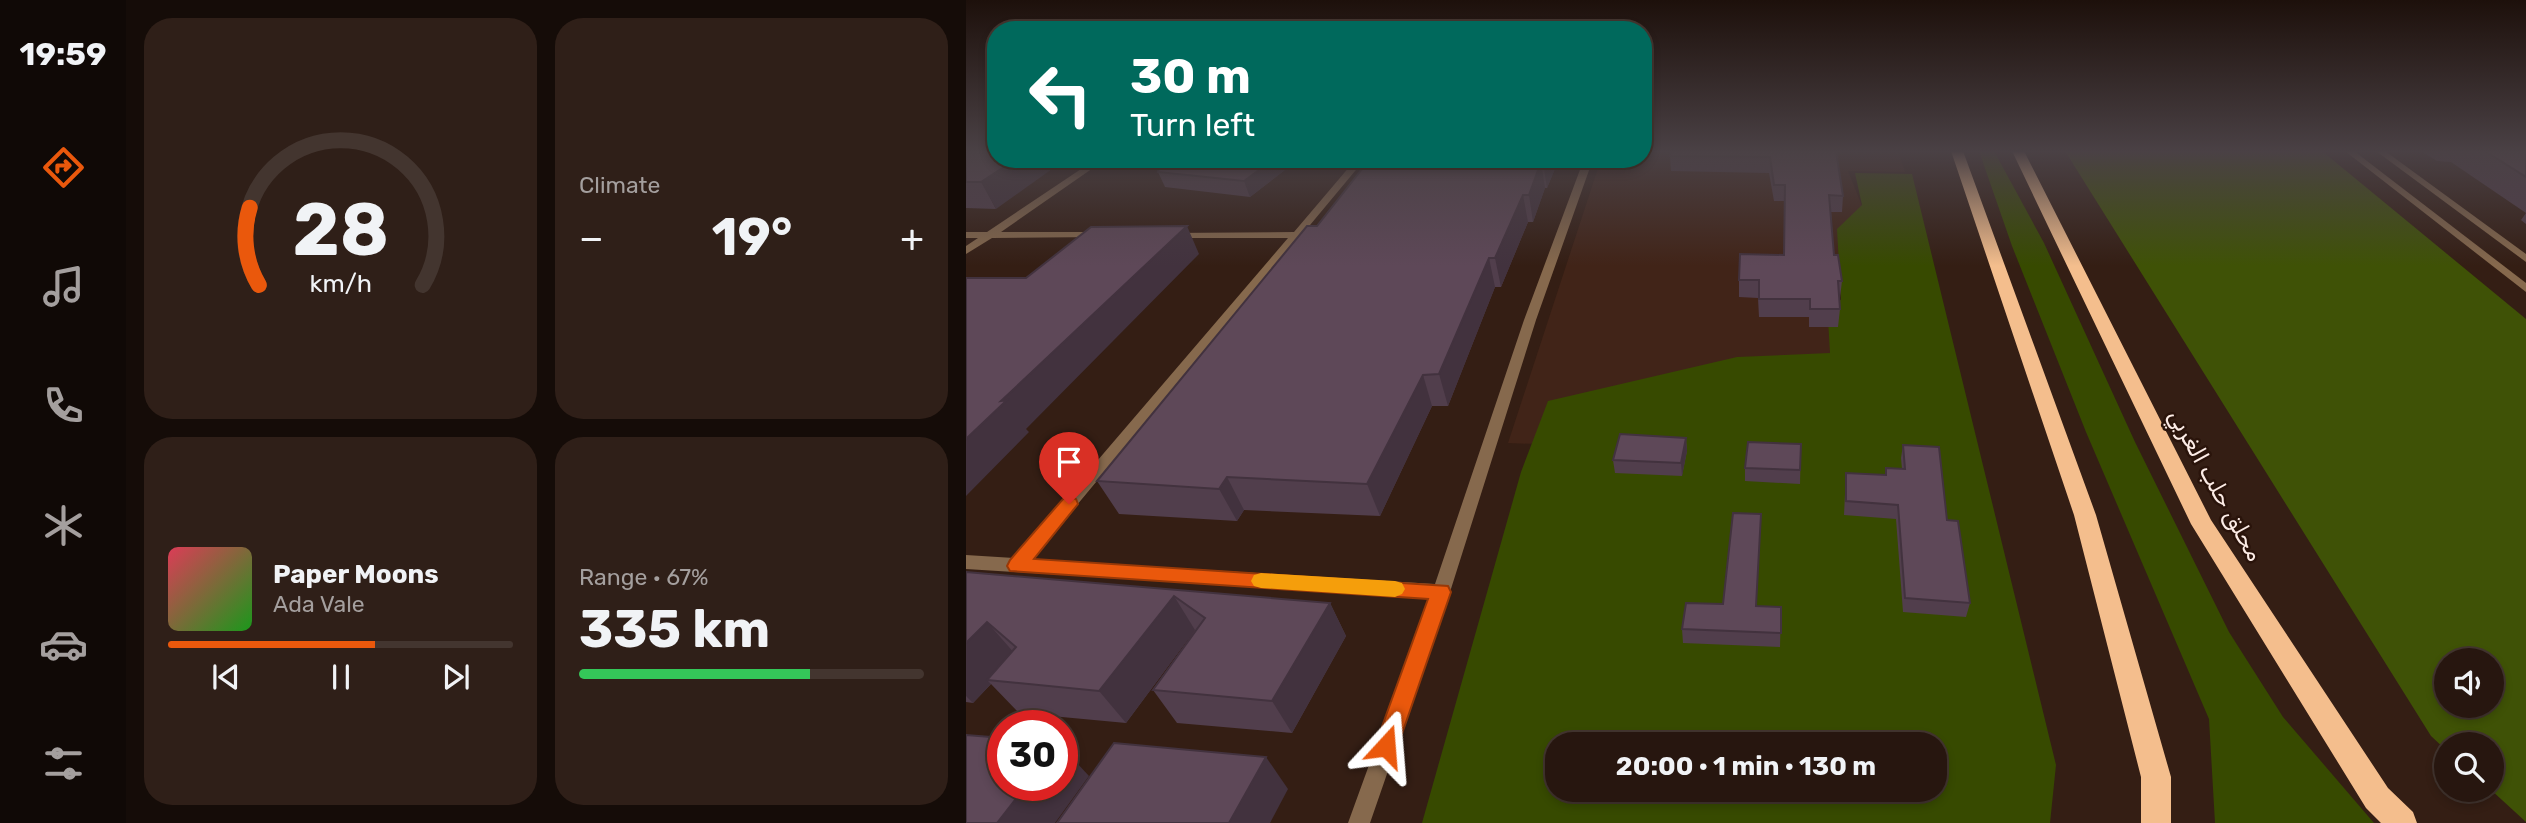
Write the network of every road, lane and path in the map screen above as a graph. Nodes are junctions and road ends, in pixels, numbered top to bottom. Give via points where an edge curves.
1 (1057, 189) edge
2 (1335, 189) edge
3 (1577, 189) edge
4 (1971, 189) edge
5 (2037, 189) edge
6 (2398, 189) edge
7 (2432, 189) edge
8 (966, 234) edge
9 (990, 234) junction
10 (1115, 234) edge
11 (1157, 235) edge
12 (1295, 235) junction
13 (966, 251) edge
14 (2526, 259) edge
15 (2526, 289) edge
16 (966, 562) edge
17 (1017, 566) junction
18 (1441, 592) junction
19 (1359, 823) edge
20 (2156, 823) edge
21 (2402, 823) edge

1 - 9 street
2 - 12 street
3 - 18 street
4 - 20 highway via 2085,515 2156,777
5 - 21 highway, محلق حلب الغربي via 2202,524 2377,798
6 - 15 street
7 - 14 street
8 - 9 street
9 - 10 street
9 - 13 street
11 - 12 street
12 - 17 street
16 - 17 street
17 - 18 street
18 - 19 street

